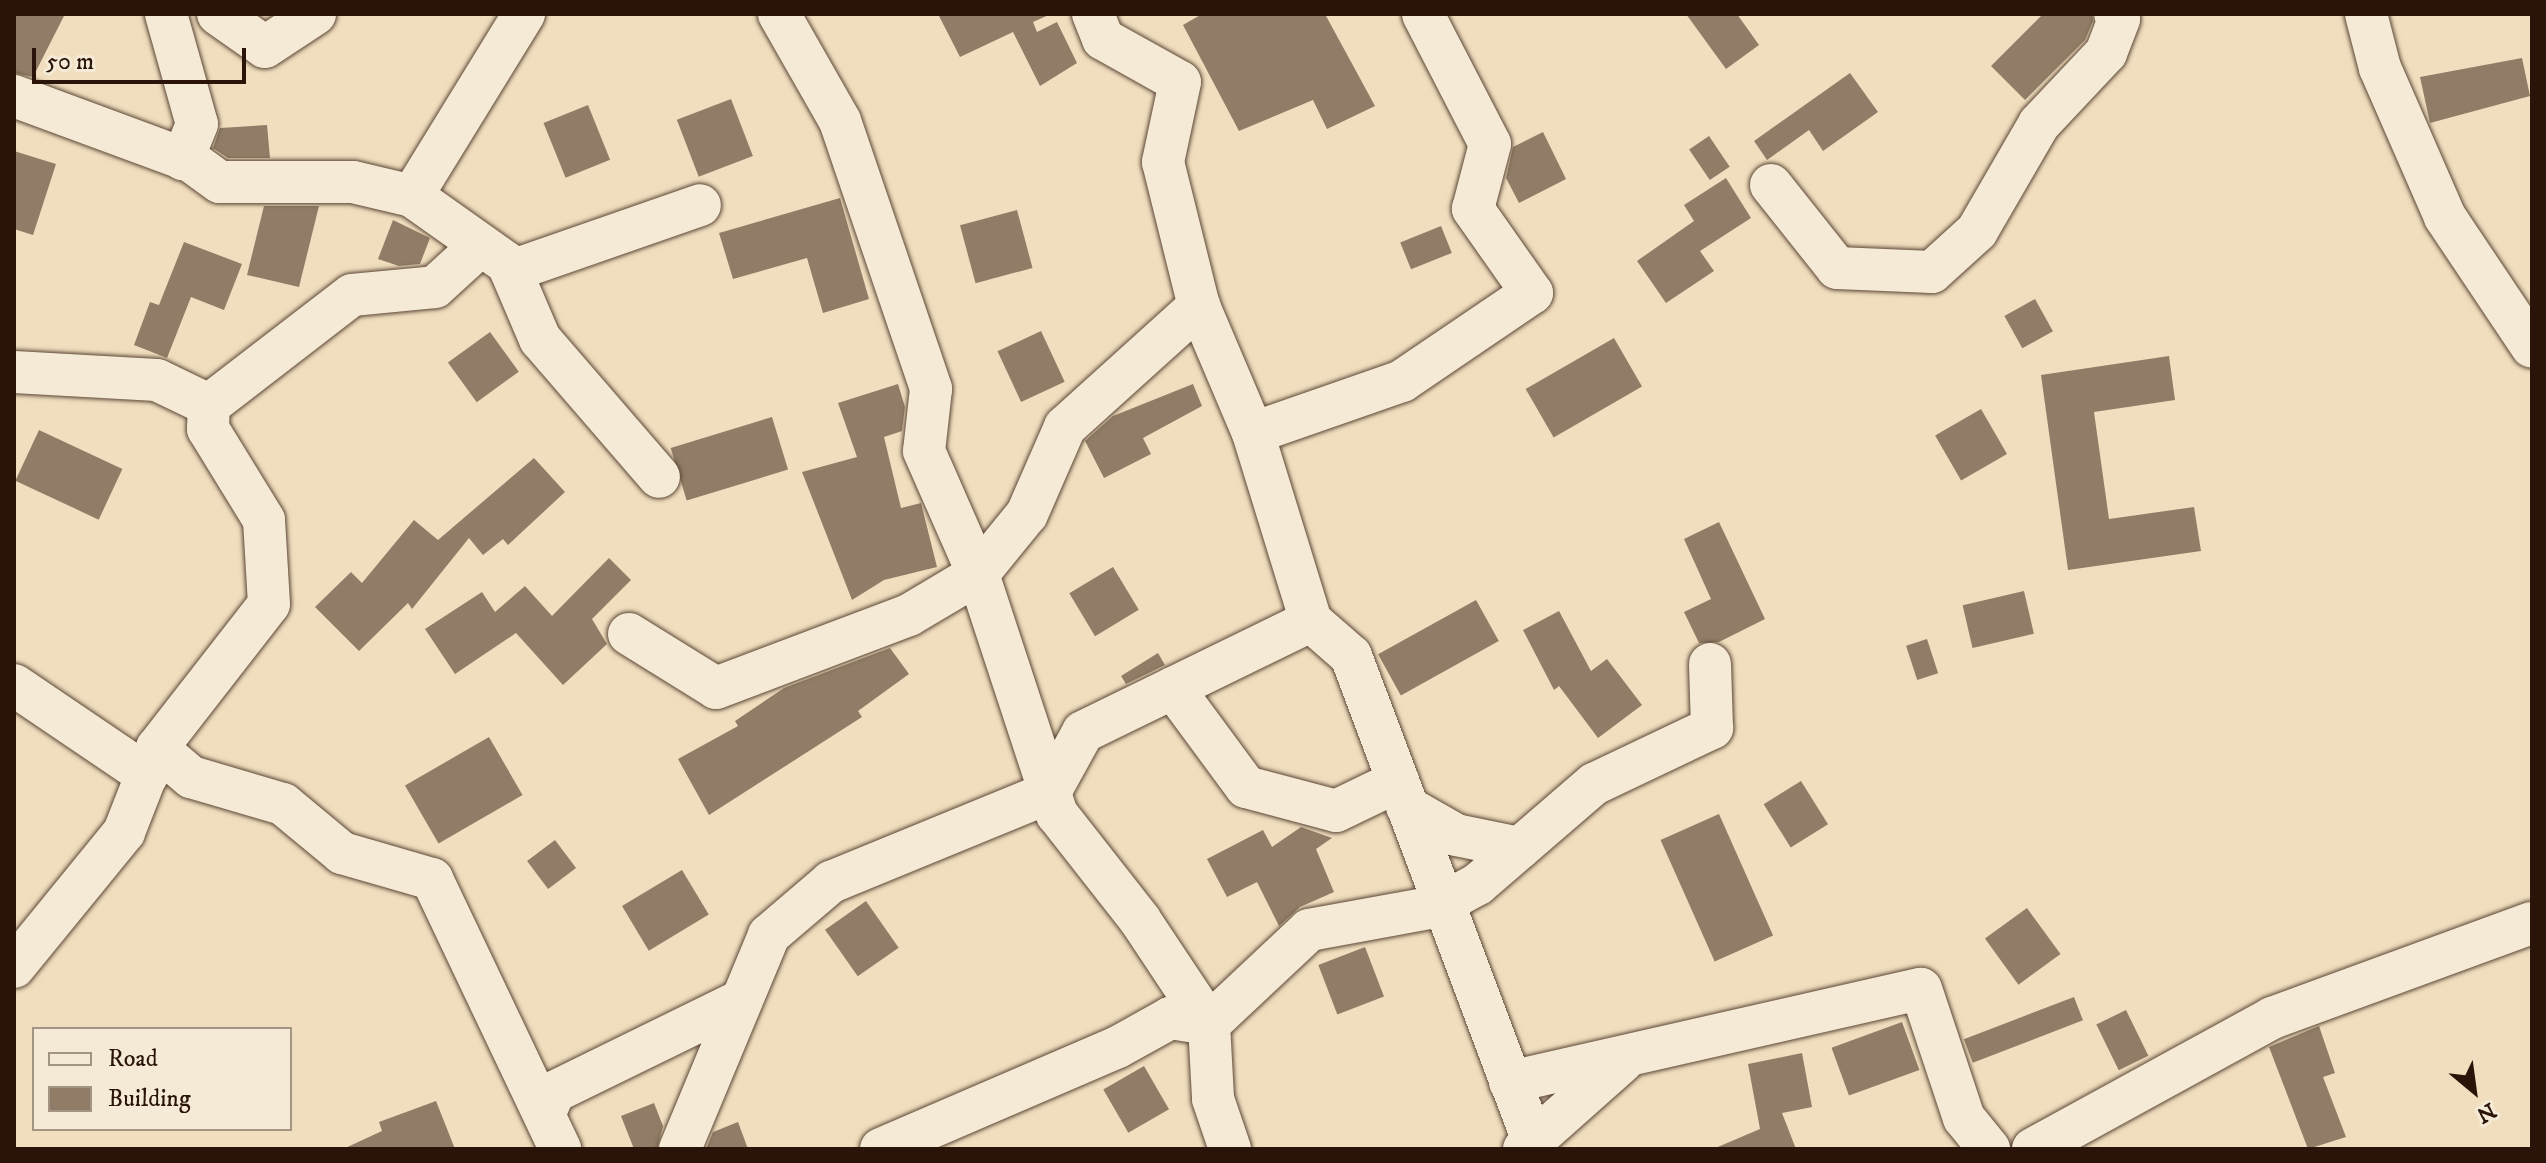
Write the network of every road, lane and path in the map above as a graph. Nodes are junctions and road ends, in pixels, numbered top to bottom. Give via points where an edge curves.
1 (166, 14) edge
2 (218, 14) edge
3 (315, 14) edge
4 (524, 14) edge
5 (779, 14) edge
6 (1093, 14) edge
7 (1423, 14) edge
8 (2115, 14) edge
9 (2366, 14) edge
10 (14, 96) edge
11 (183, 159) junction
12 (1771, 185) dead end
13 (412, 196) junction
14 (700, 205) dead end
15 (496, 258) junction
16 (1199, 306) junction
17 (2532, 347) edge
18 (14, 372) edge
19 (14, 384) edge
20 (209, 405) junction
21 (1253, 433) junction
22 (659, 477) dead end
23 (978, 574) junction
24 (1311, 621) junction
25 (629, 634) dead end
26 (1710, 664) dead end
27 (14, 685) edge
28 (1173, 688) junction
29 (152, 761) junction
30 (1050, 792) junction
31 (1403, 794) junction
32 (1520, 848) junction
33 (1443, 903) junction
34 (2532, 923) edge
35 (14, 967) edge
36 (742, 1000) junction
37 (1209, 1024) junction
38 (1624, 1060) junction
39 (1510, 1082) junction
40 (552, 1131) edge
41 (1531, 1147) edge
42 (680, 1149) edge
43 (881, 1149) edge
44 (1230, 1149) edge
45 (1989, 1149) edge
46 (2033, 1149) edge

1 - 11 street via 197,124
2 - 3 street via 265,47
4 - 13 street
5 - 23 street via 840,121 931,389 924,451
6 - 16 street via 1103,39 1180,82 1163,162
7 - 21 street via 1490,144 1473,209 1532,293 1402,381
8 - 12 street via 2119,19 2106,53 2039,124 1977,231 1932,272 1837,268
9 - 17 street via 2380,68 2445,217
10 - 11 street
11 - 13 street via 220,182 353,182
13 - 15 street
14 - 15 street
15 - 20 street via 435,287 352,295
15 - 22 street via 540,339
16 - 21 street
16 - 23 street via 1065,427 1027,514
18 - 19 street
18 - 20 street via 157,380
20 - 29 street via 208,429 264,520 269,604
21 - 24 street
23 - 25 street via 909,615 716,688
23 - 30 street
24 - 28 street
24 - 31 street via 1351,656
26 - 32 street via 1712,728 1594,784
27 - 29 street
28 - 30 street via 1083,732
28 - 31 street via 1246,787 1336,811
29 - 35 street via 124,832
29 - 40 street via 283,804 342,853 432,879
30 - 36 street via 831,882 769,935
30 - 37 street via 1057,814 1140,920
31 - 32 street via 1456,835
31 - 33 street
32 - 33 street
33 - 37 street via 1309,930
33 - 39 street
34 - 46 street via 2272,1018
36 - 40 street via 554,1092
36 - 42 street
37 - 43 street via 1170,1018 1118,1047
37 - 44 street via 1213,1099
38 - 39 street
38 - 41 street
38 - 45 street via 1921,989 1964,1118
39 - 41 street

